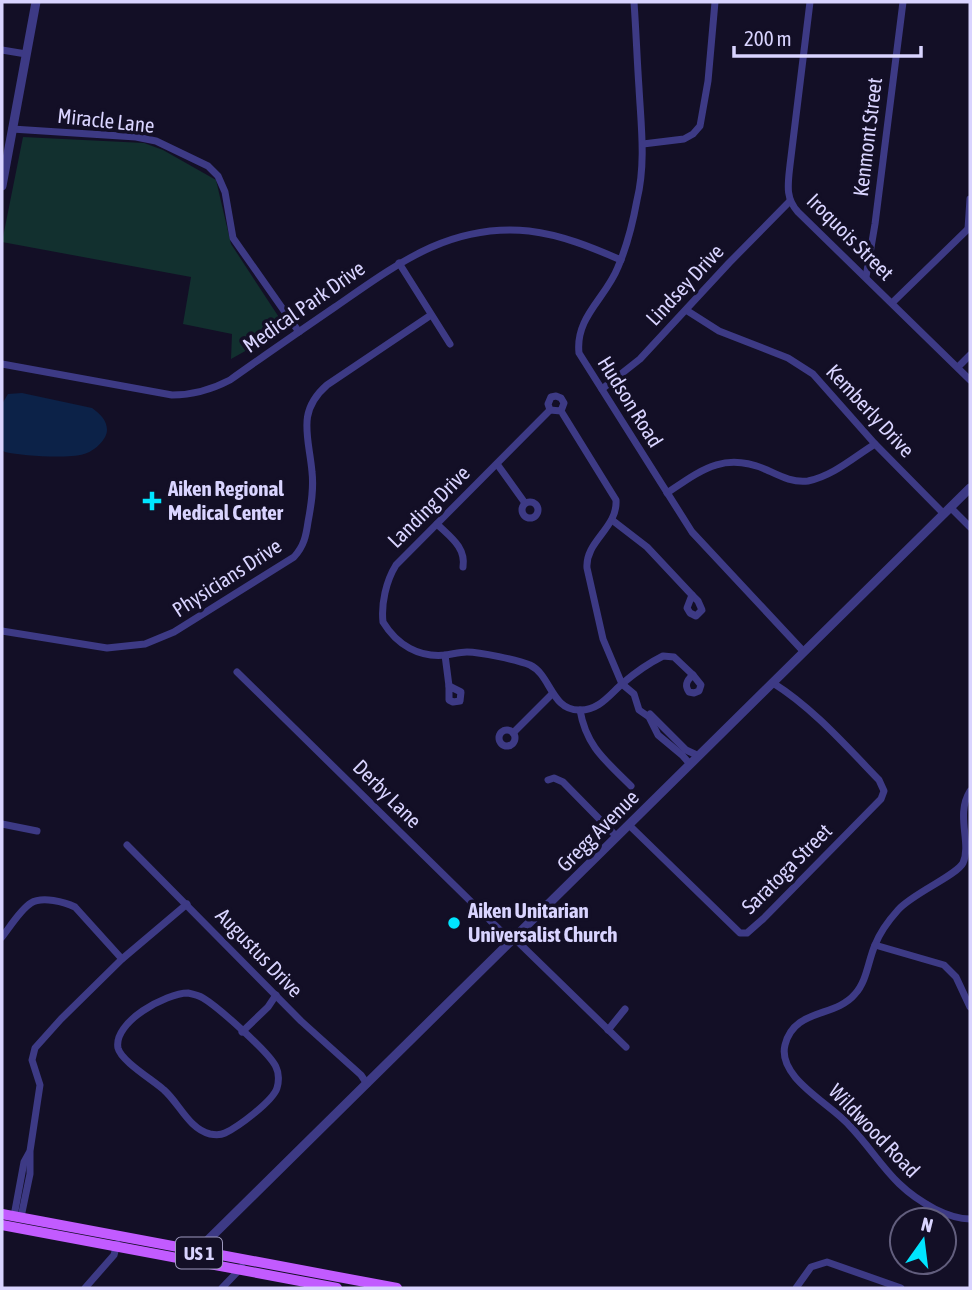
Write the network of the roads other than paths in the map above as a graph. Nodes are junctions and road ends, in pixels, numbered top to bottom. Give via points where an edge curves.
1 (36, 2) edge
2 (634, 2) edge
3 (715, 2) edge
4 (810, 2) edge
5 (903, 2) edge
6 (2, 50) edge
7 (26, 54) junction
8 (12, 129) junction
9 (643, 144) junction
10 (2, 186) edge
11 (970, 199) edge
12 (790, 201) junction
13 (969, 228) edge
14 (621, 260) junction
15 (399, 263) junction
16 (866, 277) junction
17 (892, 303) junction
18 (686, 310) junction
19 (431, 314) junction
20 (299, 332) junction
21 (450, 344) dead end
22 (970, 355) edge
23 (2, 364) edge
24 (958, 367) junction
25 (970, 380) edge
26 (602, 389) junction
27 (550, 410) junction
28 (561, 411) junction
29 (874, 444) junction
30 (498, 464) junction
31 (970, 488) edge
32 (667, 494) junction
33 (525, 503) dead end
34 (947, 510) junction
35 (612, 520) junction
36 (437, 524) junction
37 (970, 527) edge
38 (463, 567) dead end
39 (692, 595) dead end
40 (2, 632) edge
41 (804, 652) junction
42 (445, 655) junction
43 (237, 672) dead end
44 (693, 675) dead end
45 (773, 683) junction
46 (622, 684) junction
47 (449, 685) dead end
48 (552, 694) junction
49 (580, 710) junction
50 (639, 710) junction
51 (513, 733) dead end
52 (699, 756) junction
53 (690, 764) junction
54 (548, 779) dead end
55 (631, 786) dead end
56 (970, 791) edge
57 (2, 824) edge
58 (629, 825) junction
59 (37, 831) dead end
60 (617, 837) junction
61 (127, 845) dead end
62 (187, 904) junction
63 (2, 937) edge
64 (513, 940) junction
65 (875, 945) junction
66 (122, 959) junction
67 (970, 985) edge
68 (961, 988) junction
69 (276, 995) junction
70 (970, 1007) edge
71 (625, 1009) dead end
72 (608, 1030) junction
73 (242, 1032) junction
74 (626, 1047) dead end
75 (367, 1084) junction
76 (2, 1214) edge
77 (18, 1217) junction
78 (970, 1219) edge
79 (2, 1225) edge
80 (118, 1242) junction
81 (197, 1257) junction
82 (243, 1265) junction
83 (85, 1288) edge
84 (222, 1288) edge
85 (337, 1288) edge
86 (397, 1288) edge
87 (796, 1288) edge
88 (901, 1288) edge

1 - 7 street
2 - 9 street, Hudson Road
3 - 9 street via 700,125 684,139
4 - 12 street, Iroquois Street via 787,192
5 - 16 street, Kenmont Street
6 - 7 street
7 - 8 street
8 - 10 street
8 - 20 street, Miracle Lane via 136,137 156,141 208,166 225,192 233,238
9 - 14 street, Hudson Road via 638,198
11 - 13 street
12 - 16 street, Iroquois Street
12 - 18 street, Lindsey Drive
13 - 17 street
14 - 15 street, Medical Park Drive via 558,236 501,230 447,240
14 - 26 street, Hudson Road via 579,332 579,353
15 - 19 street
15 - 20 street, Medical Park Drive
16 - 17 street, Iroquois Street
17 - 24 street, Iroquois Street
18 - 26 street, Lindsey Drive via 640,359
18 - 29 street, Kemberly Drive via 726,334 805,368 827,387
19 - 21 street
19 - 40 street, Physicians Drive via 327,385 310,404 306,441 312,495 305,539 294,557 174,632 145,644 107,648
20 - 23 street, Medical Park Drive via 230,380 189,394
22 - 24 street
24 - 25 street, Iroquois Street
26 - 32 street, Hudson Road
27 - 28 street
27 - 28 street via 550,399 556,396 563,401
27 - 30 street, Landing Drive
28 - 35 street via 615,496
29 - 32 street via 809,481 726,461 699,471
29 - 34 street, Kemberly Drive
30 - 33 street
30 - 36 street, Landing Drive
31 - 34 street, Gregg Avenue
32 - 41 street, Hudson Road via 692,532
34 - 37 street
34 - 41 street, Gregg Avenue
35 - 39 street via 647,547
35 - 46 street via 586,563 603,639
36 - 38 street via 462,549
36 - 42 street, Landing Drive via 393,570 382,616 407,647 420,654
41 - 45 street, Gregg Avenue
42 - 47 street
42 - 48 street, Landing Drive via 478,653 528,664 543,677
43 - 64 street, Derby Lane
44 - 46 street via 676,659 663,656
45 - 52 street, Gregg Avenue
45 - 58 street, Saratoga Street via 793,695 884,788 881,799 763,919 744,934 735,929
46 - 49 street via 605,701
46 - 50 street via 634,694
48 - 49 street, Landing Drive via 564,705
48 - 51 street
49 - 55 street via 595,751
50 - 52 street via 652,715 686,750
50 - 53 street
52 - 53 street, Gregg Avenue
53 - 58 street, Gregg Avenue
54 - 60 street via 563,782
56 - 65 street, Wildwood Road via 962,815 965,855 961,866 906,902
57 - 59 street
58 - 60 street, Gregg Avenue
60 - 64 street, Gregg Avenue
61 - 62 street, Augustus Drive
62 - 66 street
62 - 69 street, Augustus Drive
63 - 66 street via 32,902 67,903
64 - 72 street, Derby Lane
64 - 75 street, Gregg Avenue
65 - 68 street via 944,965
65 - 78 street, Wildwood Road via 854,996 795,1026 785,1045 786,1065 847,1122 900,1186 940,1211
66 - 77 street via 36,1048 32,1060 40,1085 31,1161
67 - 68 street
68 - 70 street
69 - 73 street
69 - 75 street, Augustus Drive
71 - 72 street
72 - 74 street, Derby Lane
73 - 73 street via 204,999 182,993 142,1012 123,1029 118,1048 171,1096 198,1128 220,1135 267,1102 278,1084 276,1066 268,1054
75 - 81 street, Gregg Avenue via 208,1240
76 - 77 main road, US 1
77 - 80 main road, US 1
79 - 80 main road, US 1
80 - 81 main road, US 1
80 - 83 street via 114,1255
81 - 82 main road, US 1
82 - 84 street
82 - 85 main road, US 1
82 - 86 main road, US 1
87 - 88 street via 811,1267 827,1262

